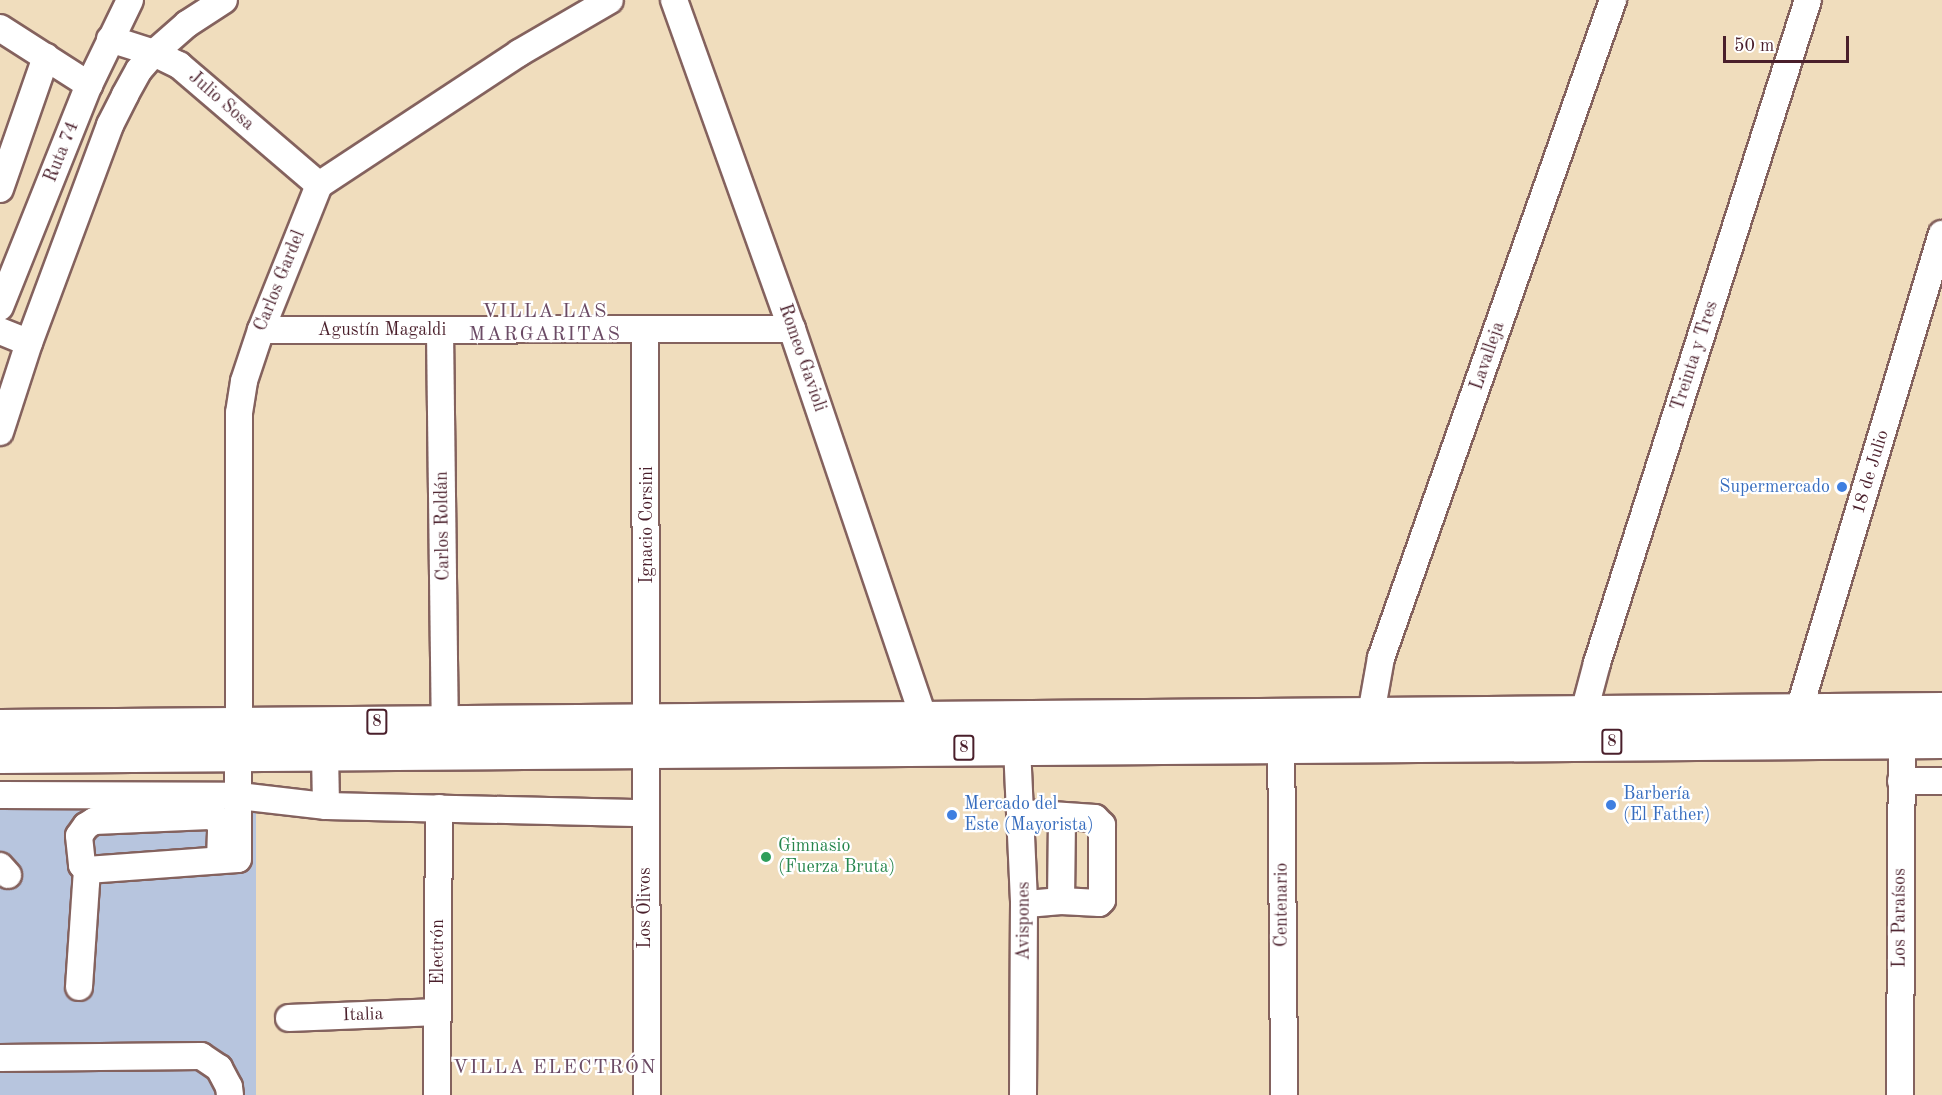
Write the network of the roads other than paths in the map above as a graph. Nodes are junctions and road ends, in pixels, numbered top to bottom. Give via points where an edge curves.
1 (130, 0) edge
2 (224, 0) edge
3 (610, 0) edge
4 (674, 0) edge
5 (1613, 0) edge
6 (1808, 0) edge
7 (0, 28) edge
8 (110, 39) junction
9 (154, 53) junction
10 (46, 57) junction
11 (89, 85) junction
12 (319, 185) junction
13 (0, 189) edge
14 (1942, 234) edge
15 (0, 307) edge
16 (792, 328) junction
17 (261, 330) junction
18 (645, 330) junction
19 (0, 331) edge
20 (440, 331) junction
21 (29, 343) junction
22 (0, 432) edge
23 (1942, 709) edge
24 (1799, 710) junction
25 (1584, 712) junction
26 (1371, 714) junction
27 (924, 718) junction
28 (445, 721) junction
29 (239, 724) junction
30 (0, 726) edge
31 (1281, 730) junction
32 (647, 735) junction
33 (1942, 741) edge
34 (1902, 742) junction
35 (1017, 747) junction
36 (325, 753) junction
37 (0, 756) edge
38 (238, 756) junction
39 (1942, 781) edge
40 (1900, 782) junction
41 (0, 795) edge
42 (239, 796) junction
43 (326, 806) junction
44 (439, 808) junction
45 (645, 813) junction
46 (1022, 813) junction
47 (1062, 817) junction
48 (220, 860) junction
49 (87, 870) junction
50 (1061, 901) junction
51 (1024, 904) junction
52 (79, 987) dead end
53 (438, 1012) junction
54 (289, 1018) dead end
55 (0, 1058) edge
56 (230, 1095) edge
57 (437, 1095) edge
58 (647, 1095) edge
59 (1023, 1095) edge
60 (1284, 1095) edge
61 (1900, 1095) edge

1 - 8 street, Ruta 74
2 - 9 street, Ruta 74 via 187,24
3 - 12 street via 519,53
4 - 16 street, Romeo Gavioli
5 - 26 street, Lavalleja via 1381,658
6 - 25 street, Treinta y Tres
7 - 10 street
8 - 9 street, Julio Sosa
8 - 11 street, Ruta 74
9 - 12 street, Julio Sosa via 179,65
9 - 21 street, Ruta 74 via 140,70 110,126
10 - 11 street
10 - 13 street
11 - 15 street, Ruta 74
12 - 17 street, Carlos Gardel
14 - 24 street, 18 de Julio
16 - 18 street, Agustín Magaldi
16 - 27 street, Romeo Gavioli
17 - 20 street, Agustín Magaldi
17 - 29 street, Carlos Gardel via 244,381 239,413
18 - 20 street, Agustín Magaldi
18 - 32 street, Ignacio Corsini
19 - 21 street
20 - 28 street, Carlos Roldán
21 - 22 street, Ruta 74
23 - 24 highway, 8
24 - 25 highway, 8
25 - 26 highway, 8
26 - 31 highway, 8
27 - 31 highway, 8
27 - 32 highway, 8
28 - 29 highway, 8
28 - 32 highway, 8
29 - 30 highway, 8
31 - 34 highway, 8
31 - 35 highway, 8
31 - 60 street, Centenario
32 - 35 highway, 8
32 - 36 highway, 8
32 - 45 street, Los Olivos
33 - 34 highway, 8
34 - 40 street, Los Paraísos
35 - 46 street, Avispones
36 - 38 highway, 8
36 - 43 street
37 - 38 highway, 8
38 - 42 street
39 - 40 street
40 - 61 street, Los Paraísos
41 - 42 street
42 - 43 street
42 - 48 street via 238,859
43 - 44 street
44 - 45 street
44 - 53 street, Electrón
45 - 58 street, Los Olivos
46 - 47 street
46 - 51 street, Avispones
47 - 50 street
47 - 50 street via 1095,818 1102,825 1103,897 1099,903
48 - 49 street
48 - 49 street via 221,826 209,816 94,821 79,836 82,865
49 - 52 street
50 - 51 street
51 - 59 street, Avispones
53 - 54 street, Italia
53 - 57 street, Electrón
55 - 56 street via 201,1056 219,1068 230,1087

